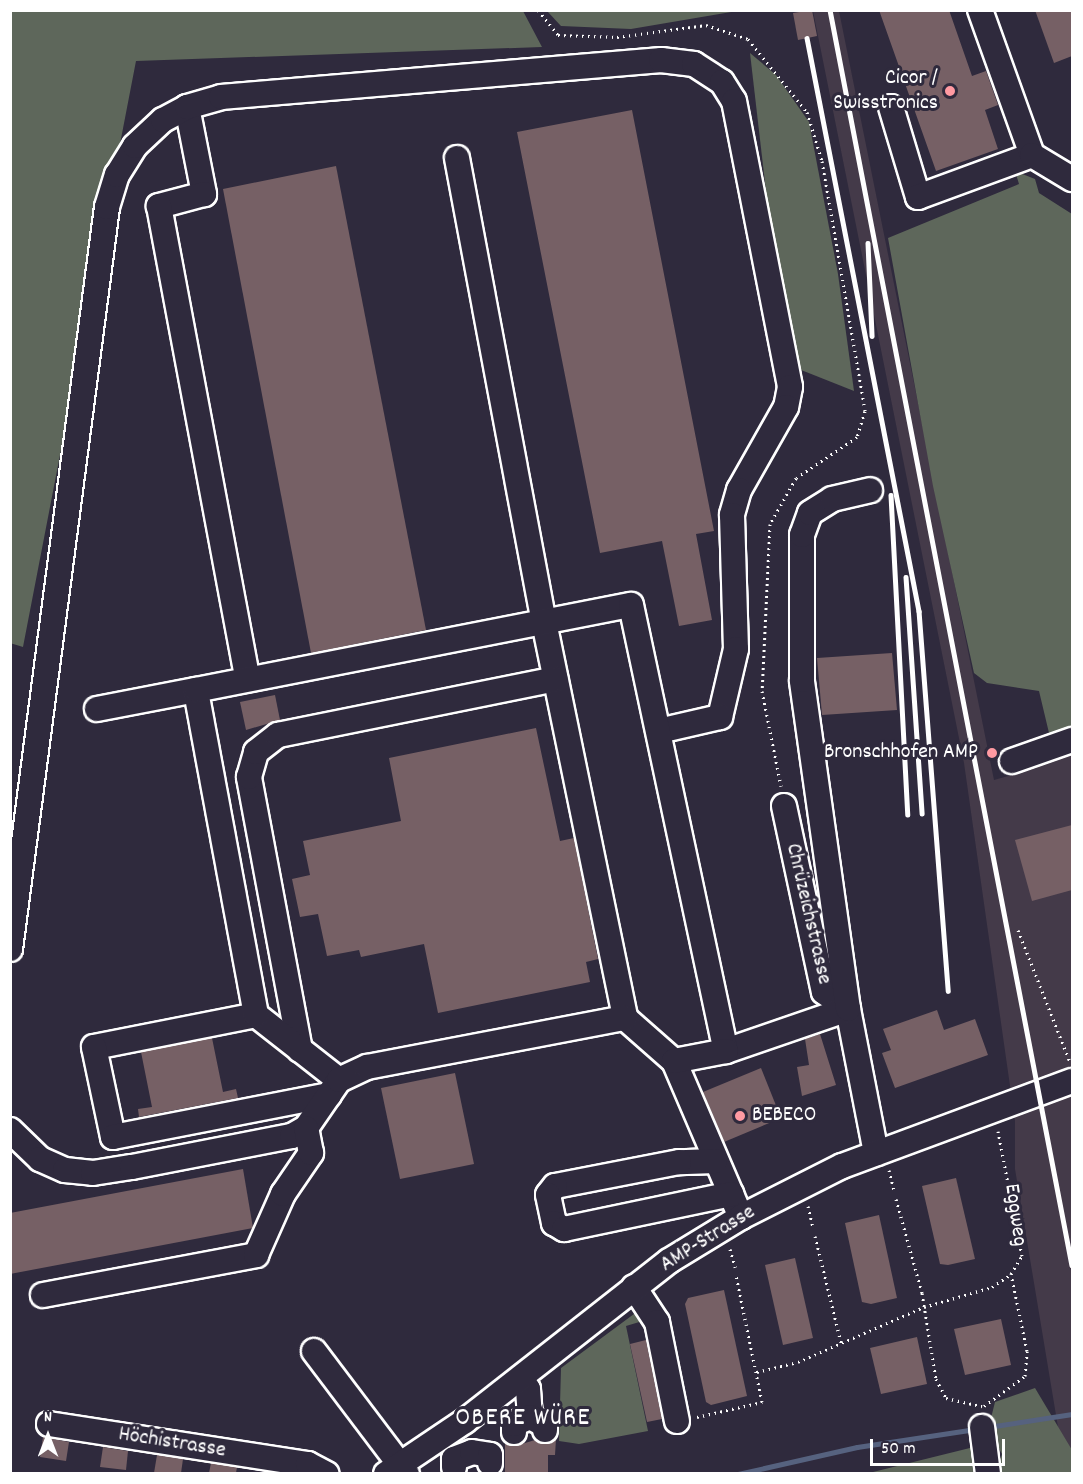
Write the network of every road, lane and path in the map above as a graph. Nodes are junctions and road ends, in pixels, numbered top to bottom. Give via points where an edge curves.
1 (980, 10) edge
2 (187, 107) junction
3 (891, 107) dead end
4 (1032, 155) junction
5 (457, 158) dead end
6 (1072, 179) edge
7 (870, 490) dead end
8 (544, 622) junction
9 (247, 678) junction
10 (555, 679) junction
11 (196, 690) junction
12 (97, 709) dead end
13 (659, 731) junction
14 (1072, 740) edge
15 (1012, 761) dead end
16 (784, 806) dead end
17 (1018, 930) dead end
18 (10, 949) edge
19 (848, 1009) junction
20 (256, 1015) junction
21 (625, 1018) junction
22 (300, 1050) junction
23 (726, 1051) junction
24 (674, 1061) junction
25 (1072, 1071) edge
26 (1072, 1081) edge
27 (334, 1088) junction
28 (997, 1108) junction
29 (306, 1128) junction
30 (10, 1130) edge
31 (715, 1161) junction
32 (882, 1161) junction
33 (894, 1190) dead end
34 (731, 1194) junction
35 (896, 1199) dead end
36 (808, 1206) dead end
37 (741, 1217) junction
38 (813, 1228) dead end
39 (815, 1236) dead end
40 (729, 1248) dead end
41 (735, 1267) dead end
42 (1011, 1274) junction
43 (736, 1275) dead end
44 (634, 1287) junction
45 (43, 1295) dead end
46 (924, 1307) junction
47 (841, 1343) junction
48 (314, 1351) dead end
49 (757, 1372) junction
50 (521, 1378) junction
51 (465, 1421) junction
52 (677, 1421) joint
53 (49, 1424) dead end
54 (530, 1426) dead end
55 (983, 1426) junction
56 (454, 1467) dead end
57 (398, 1471) edge
58 (327, 1473) edge
59 (988, 1473) edge

1 - 4 street
2 - 9 street via 204,194 159,206
2 - 13 street via 222,97 661,60 694,64 722,82 734,101 790,387 786,407 739,490 732,515 736,649 720,717
2 - 18 street via 163,120 135,146 117,175 107,207
3 - 4 street via 918,197
4 - 6 street
5 - 8 street
7 - 19 street via 832,498 810,513 802,535 802,680 846,973
8 - 9 street
8 - 10 street
8 - 13 street via 631,605
9 - 11 street
10 - 21 street
10 - 22 street via 278,735 256,752 249,777
11 - 12 street
11 - 20 street
13 - 23 street
14 - 15 street
16 - 19 street, Chrüzeichstrasse via 824,992
17 - 25 path
19 - 23 street
19 - 32 street, Chrüzeichstrasse
20 - 22 street
20 - 27 street via 94,1047 112,1137
21 - 24 street
21 - 27 street via 367,1067
22 - 27 street
23 - 24 street
24 - 31 street
26 - 28 street, AMP-Strasse
27 - 29 street
28 - 32 street, AMP-Strasse
28 - 42 path, Eggweg via 1022,1256
29 - 30 street via 292,1136 93,1173 65,1170 40,1159
29 - 45 street via 311,1152 283,1194 256,1255
31 - 34 street
31 - 34 street via 679,1162 555,1186 548,1195 554,1223 564,1229
32 - 33 path
32 - 37 street, AMP-Strasse
34 - 37 street
35 - 46 path
36 - 38 path
37 - 44 street, AMP-Strasse
39 - 47 path
40 - 41 path
42 - 46 path via 992,1287
42 - 55 path, Eggweg via 1027,1351 1025,1376
43 - 49 path
44 - 50 street, AMP-Strasse
44 - 52 street via 657,1322
46 - 47 path
46 - 55 path via 936,1379 946,1398
47 - 49 path via 798,1362
48 - 57 street
49 - 52 path via 762,1402
50 - 51 street, AMP-Strasse
50 - 54 street via 528,1389
51 - 56 street via 481,1458 454,1459
51 - 57 street, AMP-Strasse
53 - 58 street, Höchistrasse via 308,1464
55 - 59 street

